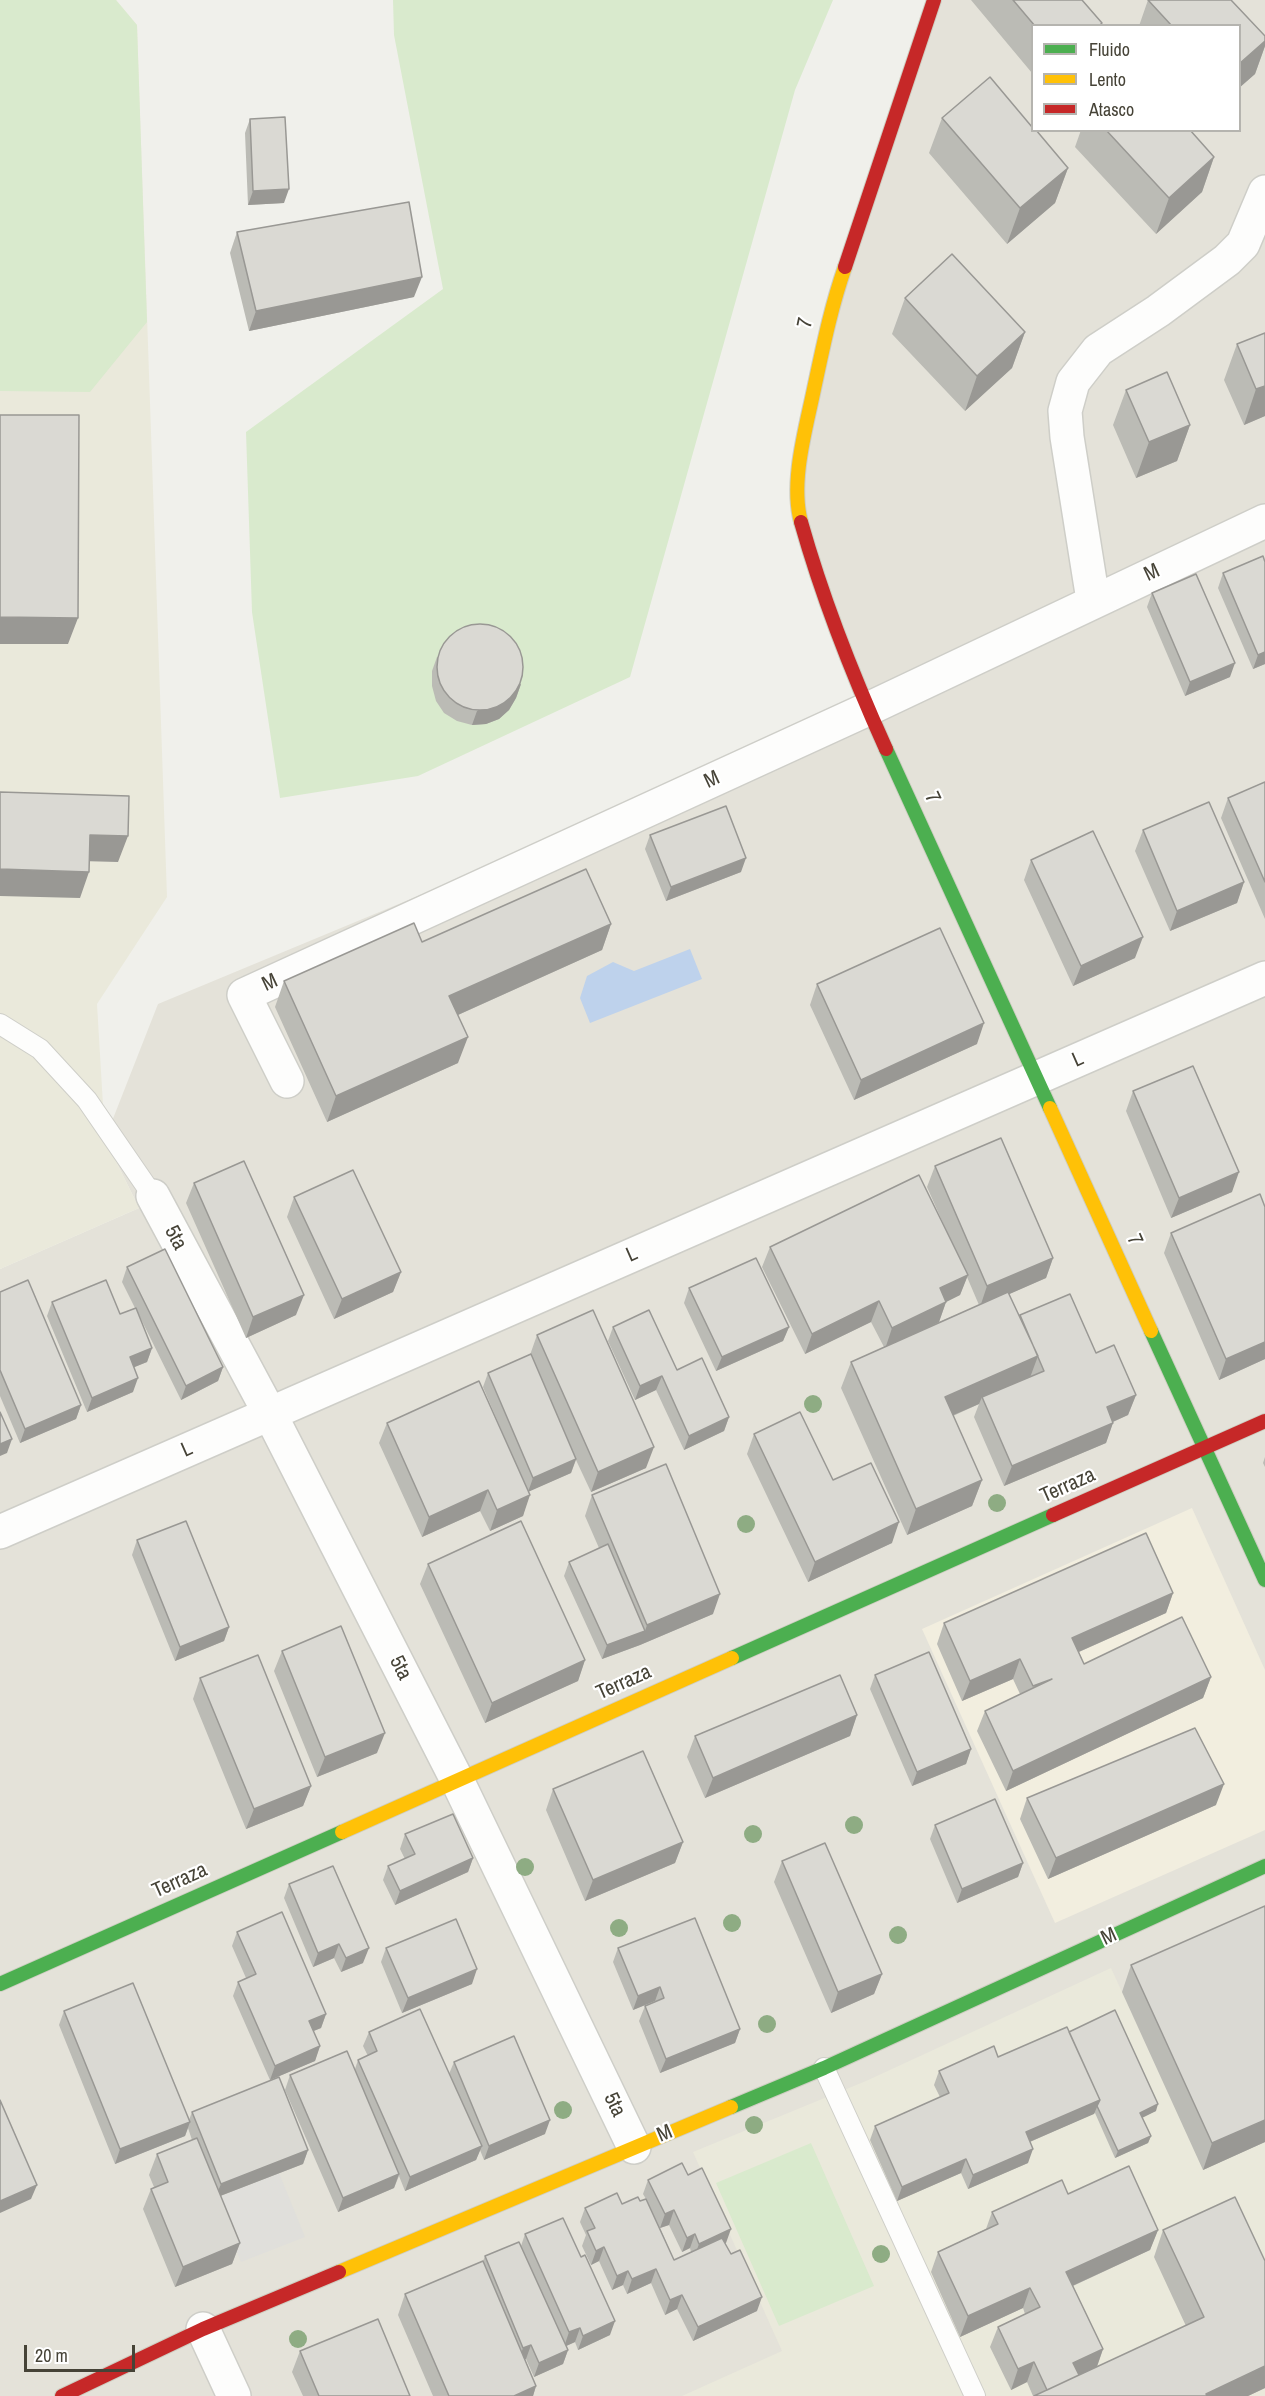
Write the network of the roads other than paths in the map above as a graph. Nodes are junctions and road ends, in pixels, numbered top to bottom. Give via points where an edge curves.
1 (934, 0) edge
2 (1265, 192) edge
3 (1265, 521) edge
4 (1093, 600) junction
5 (868, 709) junction
6 (1265, 978) edge
7 (0, 1024) edge
8 (1037, 1078) junction
9 (286, 1081) dead end
10 (153, 1197) joint
11 (270, 1414) junction
12 (1265, 1421) edge
13 (1205, 1448) junction
14 (0, 1532) edge
15 (1265, 1580) edge
16 (457, 1780) junction
17 (1265, 1866) edge
18 (0, 1984) edge
19 (824, 2068) junction
20 (634, 2147) junction
21 (203, 2329) junction
22 (62, 2396) edge
23 (234, 2396) edge
24 (975, 2396) edge

1 - 5 street, 7 via 832,305 802,446 797,507 815,572
2 - 4 street via 1243,244 1227,260 1098,350 1073,382 1065,411 1067,436
3 - 4 street, M
4 - 5 street, M
5 - 8 street, 7
5 - 9 street, M via 244,995
6 - 8 street, L
7 - 10 lane via 40,1048 87,1100
8 - 11 street, L
8 - 13 street, 7
10 - 11 street, 5ta
11 - 14 street, L
11 - 16 street, 5ta
12 - 13 street, Terraza
13 - 15 street, 7
13 - 16 street, Terraza
16 - 18 street, Terraza
16 - 20 street, 5ta
17 - 19 street, M
19 - 20 street, M
19 - 24 lane
20 - 21 street, M
21 - 22 street, M
21 - 23 street

